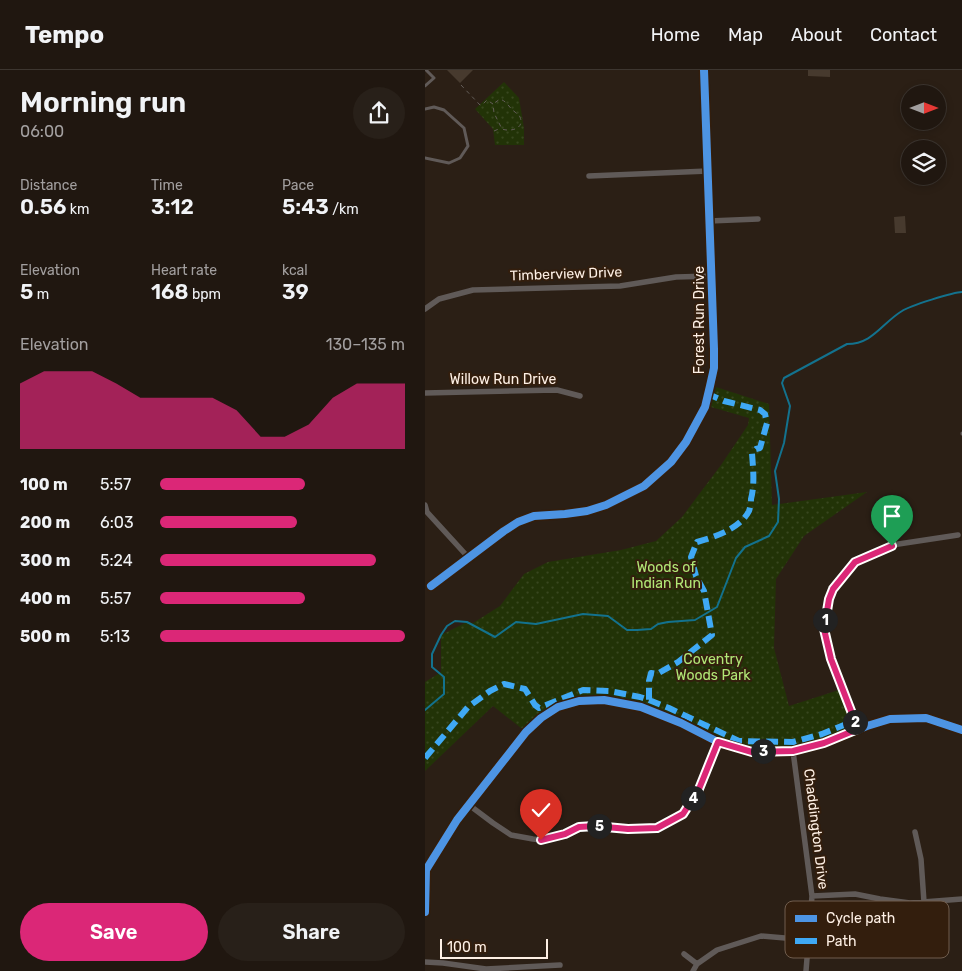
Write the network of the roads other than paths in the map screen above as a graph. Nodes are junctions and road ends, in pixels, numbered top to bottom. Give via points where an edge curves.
1 (426, 70) edge
2 (704, 70) edge
3 (425, 86) edge
4 (425, 109) edge
5 (425, 158) edge
6 (708, 172) junction
7 (589, 176) dead end
8 (758, 219) dead end
9 (709, 221) junction
10 (712, 276) junction
11 (425, 309) edge
12 (425, 393) edge
13 (580, 396) dead end
14 (425, 506) edge
15 (958, 535) dead end
16 (468, 557) junction
17 (431, 586) dead end
18 (858, 729) junction
19 (962, 730) edge
20 (718, 742) junction
21 (793, 751) junction
22 (469, 804) junction
23 (915, 832) dead end
24 (426, 870) edge
25 (812, 896) junction
26 (962, 899) edge
27 (812, 901) edge
28 (894, 901) edge
29 (925, 901) edge
30 (937, 901) edge
31 (785, 938) edge
32 (684, 954) dead end
33 (807, 958) edge
34 (425, 962) edge
35 (697, 964) junction
36 (560, 965) dead end
37 (693, 971) edge
38 (806, 971) edge

1 - 3 lane via 433,78
2 - 6 street, Forest Run Drive
4 - 5 lane via 444,110 464,128 467,146 460,158 449,163
6 - 7 street
6 - 9 street, Forest Run Drive
8 - 9 street
9 - 10 street, Forest Run Drive
10 - 11 street, Timberview Drive via 676,277 620,286 473,290 439,299
10 - 16 street, Forest Run Drive via 714,349 710,386 705,407 671,462 644,486 606,506 534,516 518,522
12 - 13 street, Willow Run Drive via 557,390
14 - 16 street
15 - 18 street via 892,546 855,562 833,589 824,629 831,659
16 - 17 street, Forest Run Drive
18 - 19 street via 890,719 926,718
18 - 21 street
20 - 21 street via 752,752
20 - 22 street via 641,707 604,700 579,701 558,707 541,718
20 - 22 street via 699,789 683,814 657,828 579,827 565,834 533,840 511,835
21 - 25 street, Chaddington Drive
22 - 24 street
23 - 29 street
25 - 27 street, Chaddington Drive
25 - 28 street via 855,894
26 - 30 street
31 - 35 street via 761,936 717,950
32 - 35 street
33 - 38 street, Chaddington Drive
34 - 36 street via 486,968
35 - 37 street

